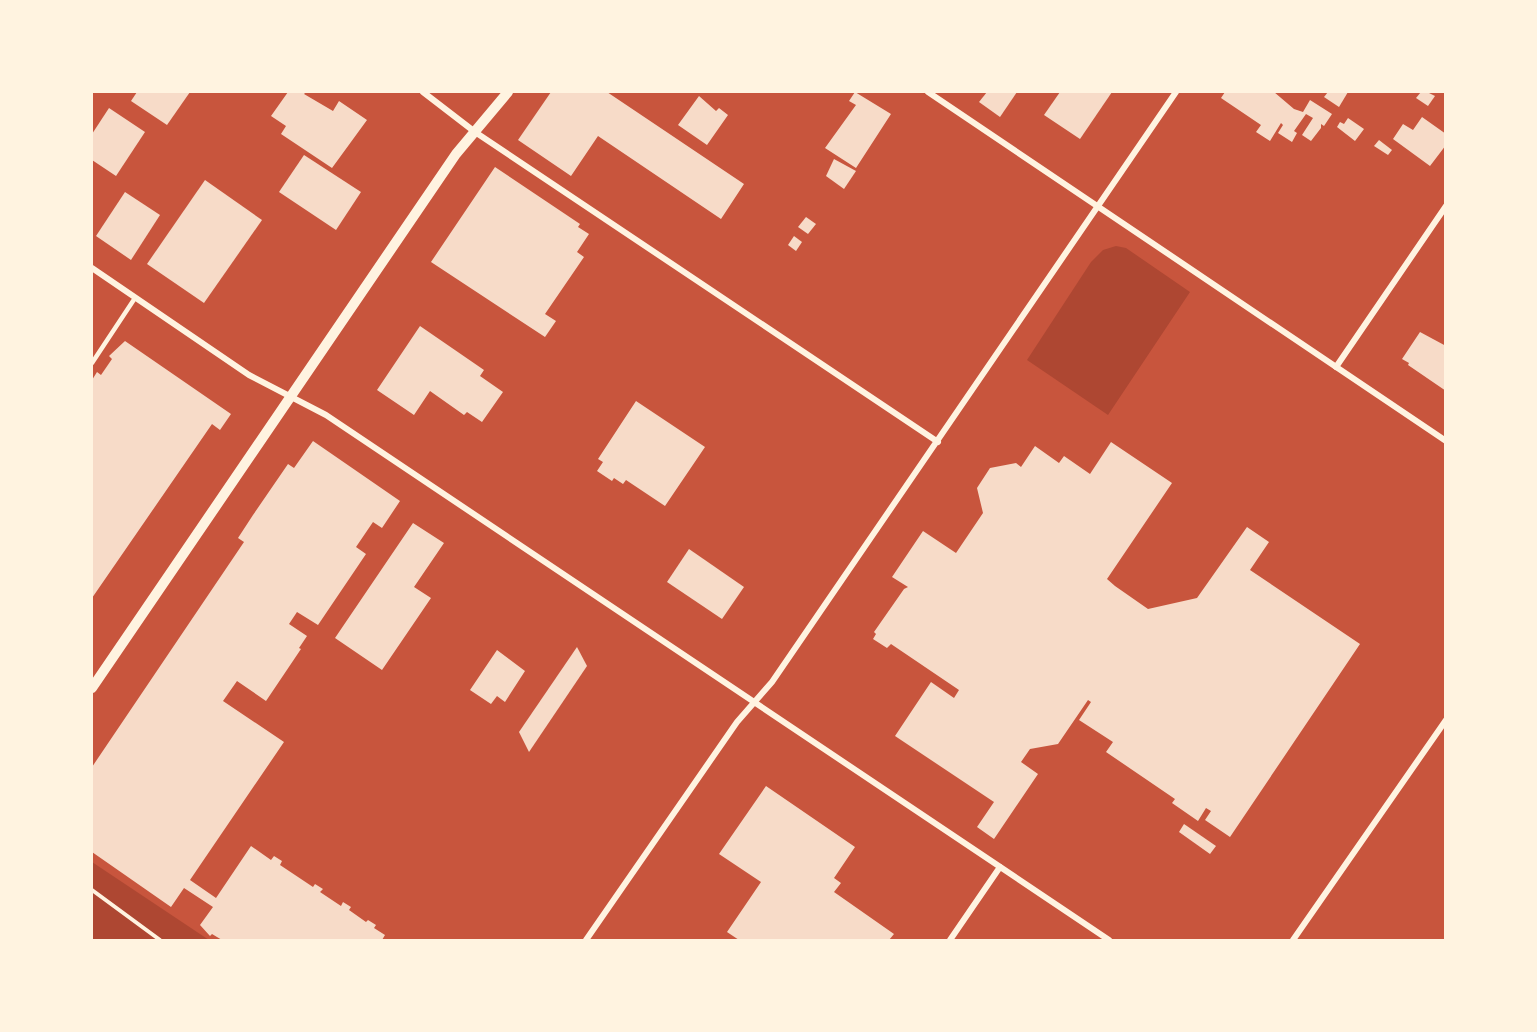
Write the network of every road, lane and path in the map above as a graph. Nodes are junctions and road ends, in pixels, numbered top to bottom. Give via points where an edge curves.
1 (423, 92) edge
2 (508, 92) edge
3 (928, 92) edge
4 (1176, 92) edge
5 (475, 132) junction
6 (1446, 206) edge
7 (1098, 207) junction
8 (92, 268) edge
9 (135, 298) junction
10 (92, 363) edge
11 (1336, 367) junction
12 (290, 397) junction
13 (1446, 441) edge
14 (938, 442) junction
15 (96, 671) edge
16 (92, 688) edge
17 (754, 702) junction
18 (1446, 720) edge
19 (1000, 867) junction
20 (92, 890) edge
21 (160, 940) edge
22 (586, 940) edge
23 (950, 940) edge
24 (1109, 940) edge
25 (1293, 940) edge

1 - 5 street
2 - 5 street
3 - 7 street
4 - 7 street
5 - 12 street
5 - 14 street
6 - 11 street
7 - 11 street
7 - 14 street
8 - 9 street
9 - 10 lane
9 - 12 street via 249,375
11 - 13 street
12 - 15 street
12 - 17 street via 326,415
14 - 17 street via 772,682
15 - 16 street
17 - 19 street
17 - 22 street
18 - 25 street
19 - 23 street
19 - 24 street
20 - 21 path

